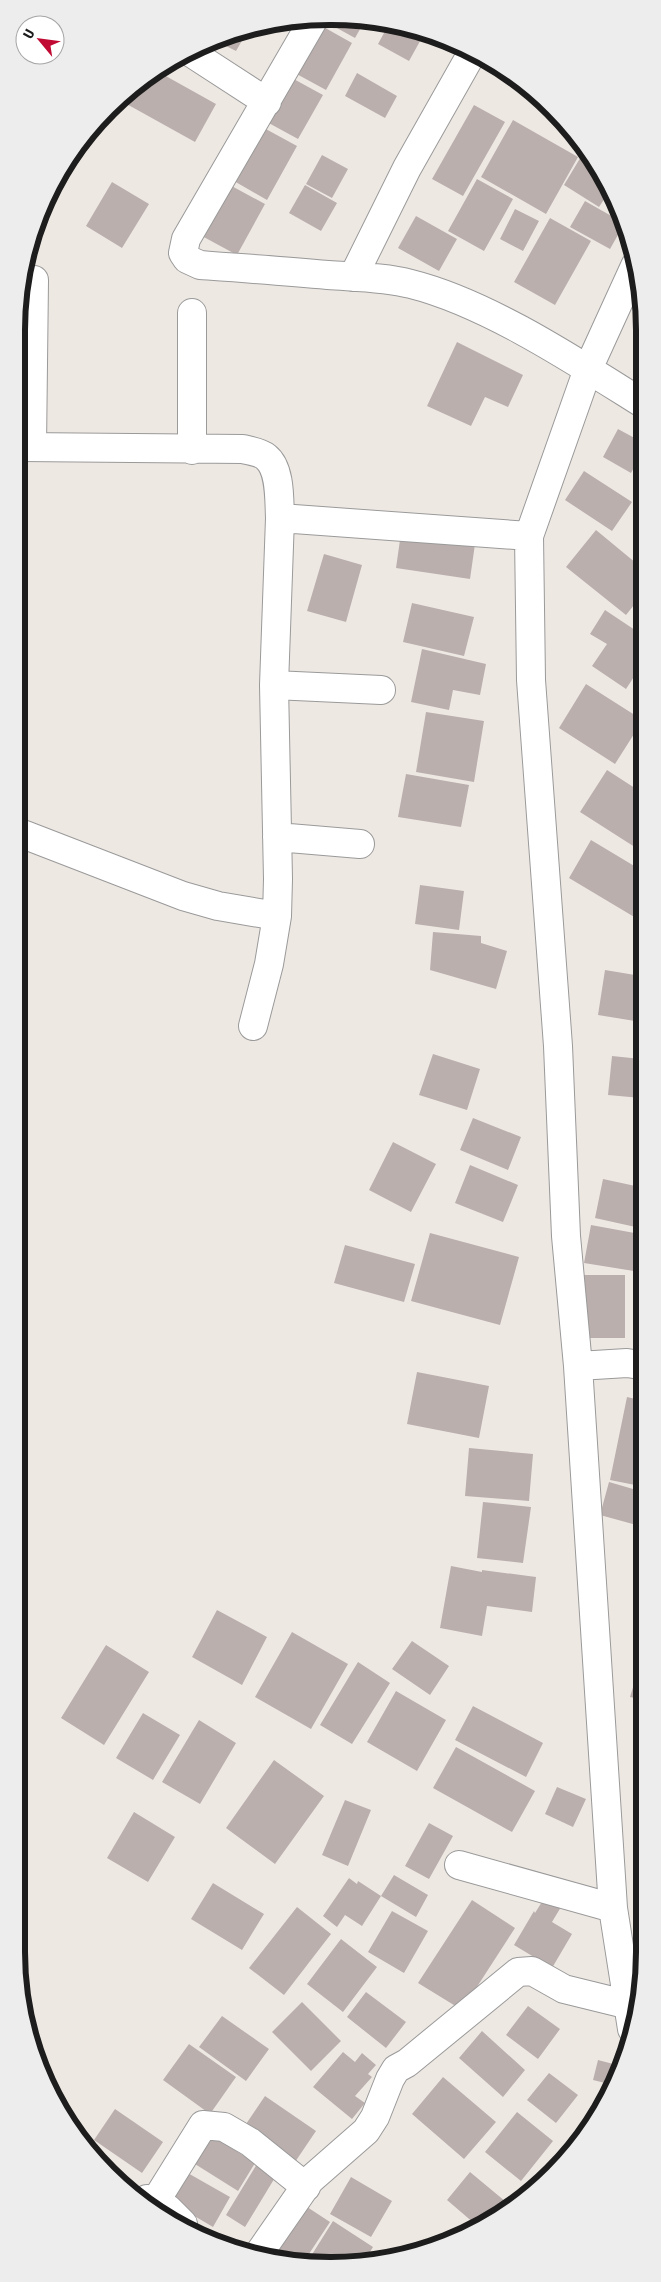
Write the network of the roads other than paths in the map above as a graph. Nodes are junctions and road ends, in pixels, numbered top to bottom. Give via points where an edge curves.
1 (310, 26) edge
2 (196, 57) edge
3 (468, 58) edge
4 (267, 102) junction
5 (631, 275) edge
6 (353, 277) junction
7 (34, 280) dead end
8 (192, 313) dead end
9 (588, 369) junction
10 (636, 399) edge
11 (27, 447) edge
12 (192, 450) junction
13 (280, 518) junction
14 (528, 536) junction
15 (274, 685) junction
16 (381, 690) dead end
17 (25, 835) edge
18 (277, 837) junction
19 (360, 844) dead end
20 (277, 916) junction
21 (253, 1026) dead end
22 (636, 1364) edge
23 (578, 1366) junction
24 (459, 1865) dead end
25 (613, 1908) junction
26 (629, 2014) edge
27 (629, 2017) edge
28 (306, 2187) junction
29 (152, 2199) edge
30 (262, 2249) edge

1 - 4 street
2 - 4 street
3 - 6 street via 407,168
4 - 6 street via 186,239 183,253 187,259 200,265
5 - 9 street
6 - 9 street via 410,284 444,294 496,317
7 - 11 street
8 - 12 street
9 - 10 street
9 - 14 street
11 - 12 street
12 - 13 street via 243,449 266,457 276,476
13 - 14 street
13 - 15 street
14 - 23 street via 530,680 558,1046 566,1236
15 - 16 street
15 - 18 street
17 - 20 street via 184,896 218,906
18 - 19 street
18 - 20 street
20 - 21 street via 270,964
22 - 23 street
23 - 25 street
24 - 25 street
25 - 26 street
27 - 28 street via 564,1989 532,1971 518,1972 396,2069 366,2131 331,2160
28 - 29 street via 250,2142 224,2127 203,2125
28 - 30 street

